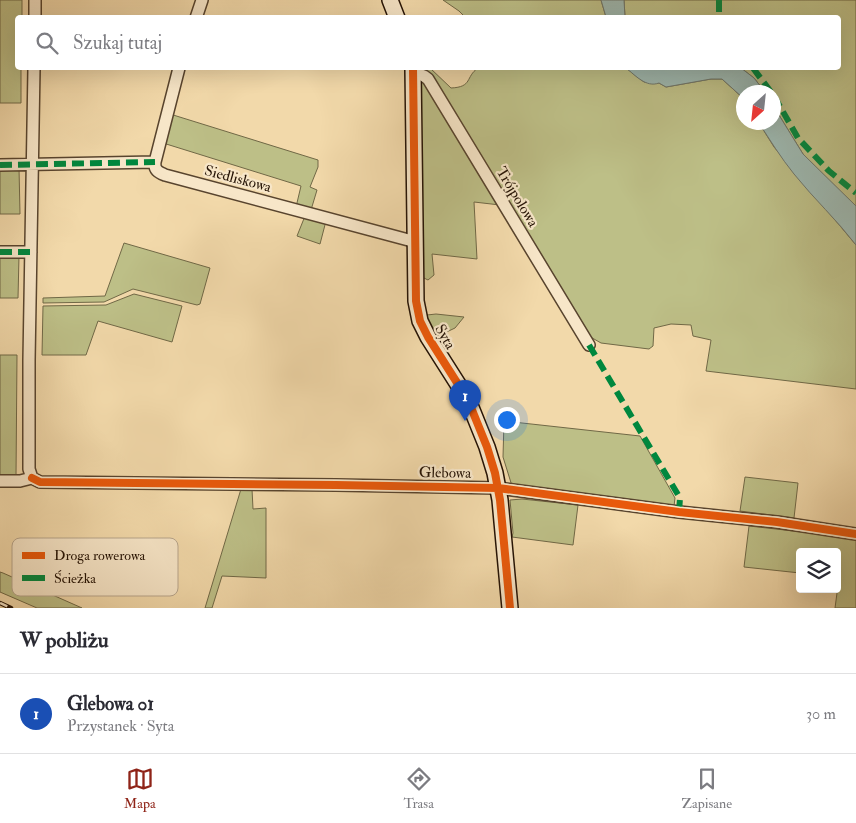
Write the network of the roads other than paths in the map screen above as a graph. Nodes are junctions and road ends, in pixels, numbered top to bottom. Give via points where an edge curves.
1 (35, 0) edge
2 (202, 0) edge
3 (390, 0) edge
4 (35, 15) edge
5 (197, 15) edge
6 (396, 15) edge
7 (34, 70) edge
8 (178, 70) edge
9 (414, 70) edge
10 (155, 162) junction
11 (33, 164) junction
12 (0, 165) edge
13 (416, 242) junction
14 (0, 252) edge
15 (31, 252) junction
16 (589, 345) dead end
17 (32, 478) junction
18 (0, 481) edge
19 (498, 488) junction
20 (856, 534) edge
21 (510, 608) edge

1 - 4 street
2 - 5 street
3 - 6 street
7 - 11 street
8 - 10 street
9 - 13 street, Syta
9 - 16 street, Trójpolowa via 428,79
10 - 11 street
10 - 13 street, Siedliskowa via 157,171 165,175
11 - 12 street
11 - 15 street
13 - 19 street, Syta via 416,301 420,321 468,402 487,447
14 - 15 street
15 - 17 street via 29,469
17 - 18 street, Glebowa
17 - 19 street, Glebowa via 40,482
19 - 20 street, Glebowa
19 - 21 street, Syta

